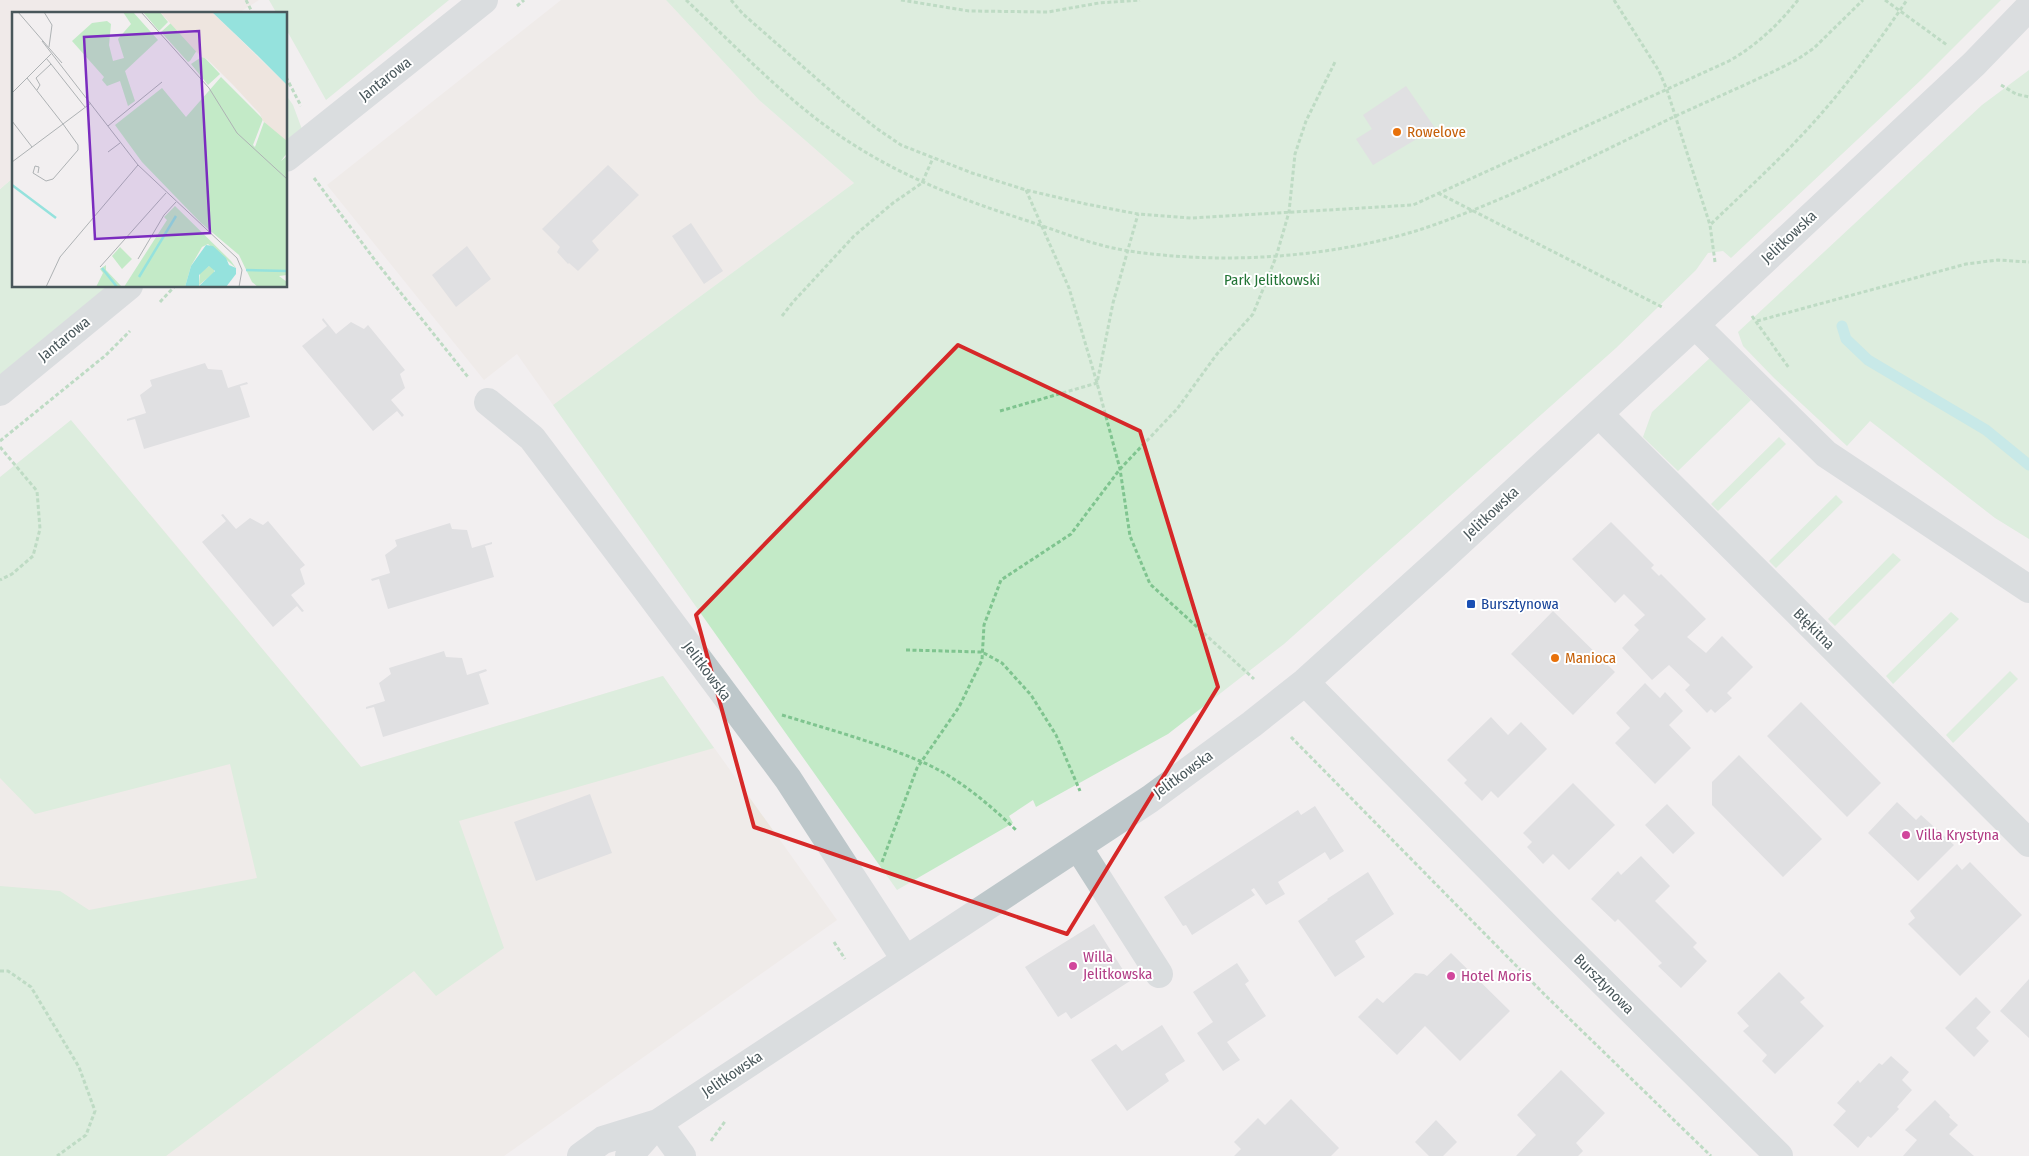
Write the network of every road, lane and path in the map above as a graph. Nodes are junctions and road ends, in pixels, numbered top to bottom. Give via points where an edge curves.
1 (246, 0) edge
2 (484, 0) edge
3 (686, 0) edge
4 (731, 0) edge
5 (901, 0) edge
6 (1140, 0) edge
7 (1614, 0) edge
8 (1798, 0) edge
9 (1863, 0) edge
10 (1884, 0) edge
11 (1907, 0) edge
12 (2029, 7) edge
13 (1900, 11) junction
14 (252, 12) edge
15 (1952, 49) dead end
16 (1335, 62) dead end
17 (1997, 81) dead end
18 (1667, 90) junction
19 (2029, 97) edge
20 (1675, 116) junction
21 (288, 156) edge
22 (933, 158) junction
23 (922, 183) junction
24 (323, 190) dead end
25 (1026, 190) junction
26 (1438, 193) junction
27 (1473, 210) junction
28 (1289, 212) junction
29 (1138, 214) junction
30 (1710, 225) junction
31 (1043, 226) junction
32 (1127, 251) junction
33 (1276, 257) junction
34 (2029, 262) edge
35 (1715, 263) dead end
36 (127, 288) edge
37 (173, 288) edge
38 (154, 307) dead end
39 (1666, 310) dead end
40 (782, 316) dead end
41 (1757, 321) dead end
42 (1695, 325) junction
43 (134, 328) dead end
44 (1097, 383) junction
45 (0, 392) edge
46 (488, 402) joint
47 (1000, 411) dead end
48 (1599, 414) junction
49 (0, 441) edge
50 (0, 447) edge
51 (1120, 469) junction
52 (0, 580) edge
53 (2029, 589) edge
54 (906, 650) dead end
55 (982, 652) junction
56 (1254, 680) dead end
57 (1305, 682) junction
58 (779, 714) dead end
59 (1291, 737) dead end
60 (921, 761) junction
61 (1080, 791) dead end
62 (1016, 830) dead end
63 (2029, 843) edge
64 (1078, 847) junction
65 (867, 900) junction
66 (905, 959) junction
67 (0, 971) edge
68 (1159, 974) dead end
69 (658, 1123) junction
70 (57, 1156) edge
71 (581, 1156) edge
72 (629, 1156) edge
73 (682, 1156) edge
74 (1711, 1156) edge
75 (1779, 1156) edge

1 - 14 path
2 - 21 street, Jantarowa
3 - 23 path via 800,106 853,145
4 - 22 path via 743,14 876,128 901,145
5 - 6 path via 969,11 1008,12 1048,12
7 - 18 path via 1659,71
8 - 18 path via 1748,51
9 - 20 path via 1814,48 1798,59
10 - 13 path
11 - 13 path
12 - 42 street, Jelitkowska via 1974,64
13 - 15 path
13 - 30 path via 1802,136
16 - 28 path via 1306,121 1295,154
17 - 19 path via 2016,94
18 - 20 path
18 - 26 path
20 - 27 path via 1538,183
20 - 30 path
22 - 23 path
22 - 25 path
23 - 31 path
23 - 40 path via 854,236
24 - 46 path via 376,263
25 - 29 path
25 - 31 path
26 - 27 path
26 - 28 path via 1412,205
27 - 33 path via 1420,229 1353,246
27 - 39 path
28 - 29 path via 1191,218
28 - 33 path
29 - 32 path
30 - 35 path
31 - 32 path
31 - 44 path via 1069,288
32 - 33 path via 1194,257
32 - 44 path
33 - 51 path via 1253,314 1217,354 1177,409
34 - 41 path via 1998,260 1966,264
36 - 45 street, Jantarowa
37 - 38 path
42 - 48 street, Jelitkowska
42 - 53 street via 1826,454
43 - 49 path via 106,355
44 - 47 path
44 - 51 path
46 - 65 street, Jelitkowska via 532,438 788,779
48 - 57 street, Jelitkowska
48 - 63 street, Błękitna
50 - 52 path via 37,491 40,530 33,556
51 - 55 path via 1072,534 1001,580 984,625
51 - 56 path via 1130,536 1150,584
54 - 55 path
55 - 60 path via 982,660 959,707
55 - 61 path via 1002,663 1031,695 1056,735
57 - 64 street, Jelitkowska via 1150,799
57 - 75 street, Bursztynowa
58 - 60 path
59 - 74 path via 1547,997
60 - 62 path via 966,787
60 - 65 path
64 - 66 street, Jelitkowska
64 - 68 street
65 - 66 street, Jelitkowska
66 - 69 street, Jelitkowska
67 - 70 path via 8,971 31,987 79,1067 96,1111 86,1135
69 - 71 street, Jelitkowska via 603,1140
69 - 72 street, Jelitkowska
69 - 73 street

